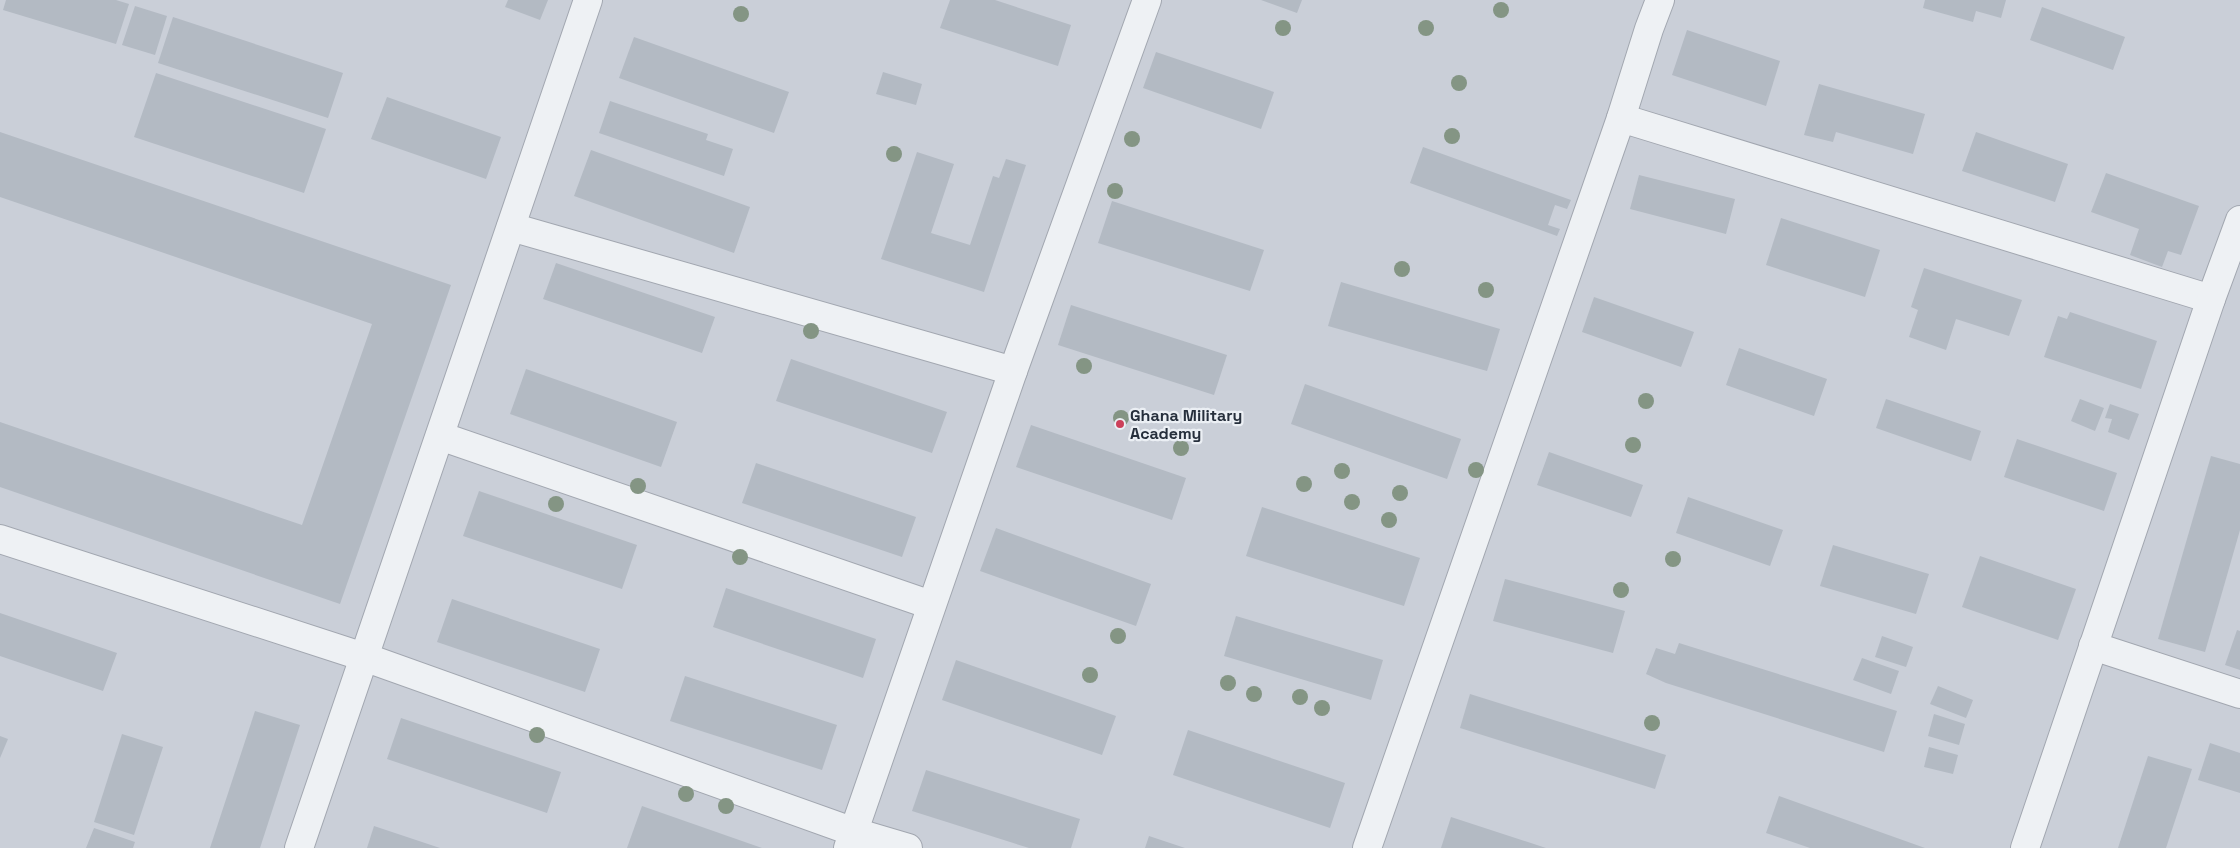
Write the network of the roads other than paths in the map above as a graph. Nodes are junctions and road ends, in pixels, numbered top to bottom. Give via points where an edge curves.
1 (588, 0) edge
2 (1147, 0) edge
3 (1660, 0) edge
4 (1621, 118) junction
5 (2240, 220) edge
6 (511, 227) junction
7 (2211, 299) junction
8 (1012, 371) junction
9 (440, 436) junction
10 (0, 539) edge
11 (932, 605) junction
12 (2093, 646) junction
13 (364, 657) junction
14 (2240, 694) edge
15 (851, 840) edge
16 (299, 848) edge
17 (908, 848) edge
18 (1367, 848) edge
19 (2025, 848) edge

1 - 6 street
2 - 8 street
3 - 4 street
4 - 7 street
4 - 18 street
5 - 7 street
6 - 8 street
6 - 9 street
7 - 12 street
8 - 11 street
9 - 11 street
9 - 13 street
10 - 13 street
11 - 15 street
12 - 14 street
12 - 19 street
13 - 15 street
13 - 16 street
15 - 17 street

